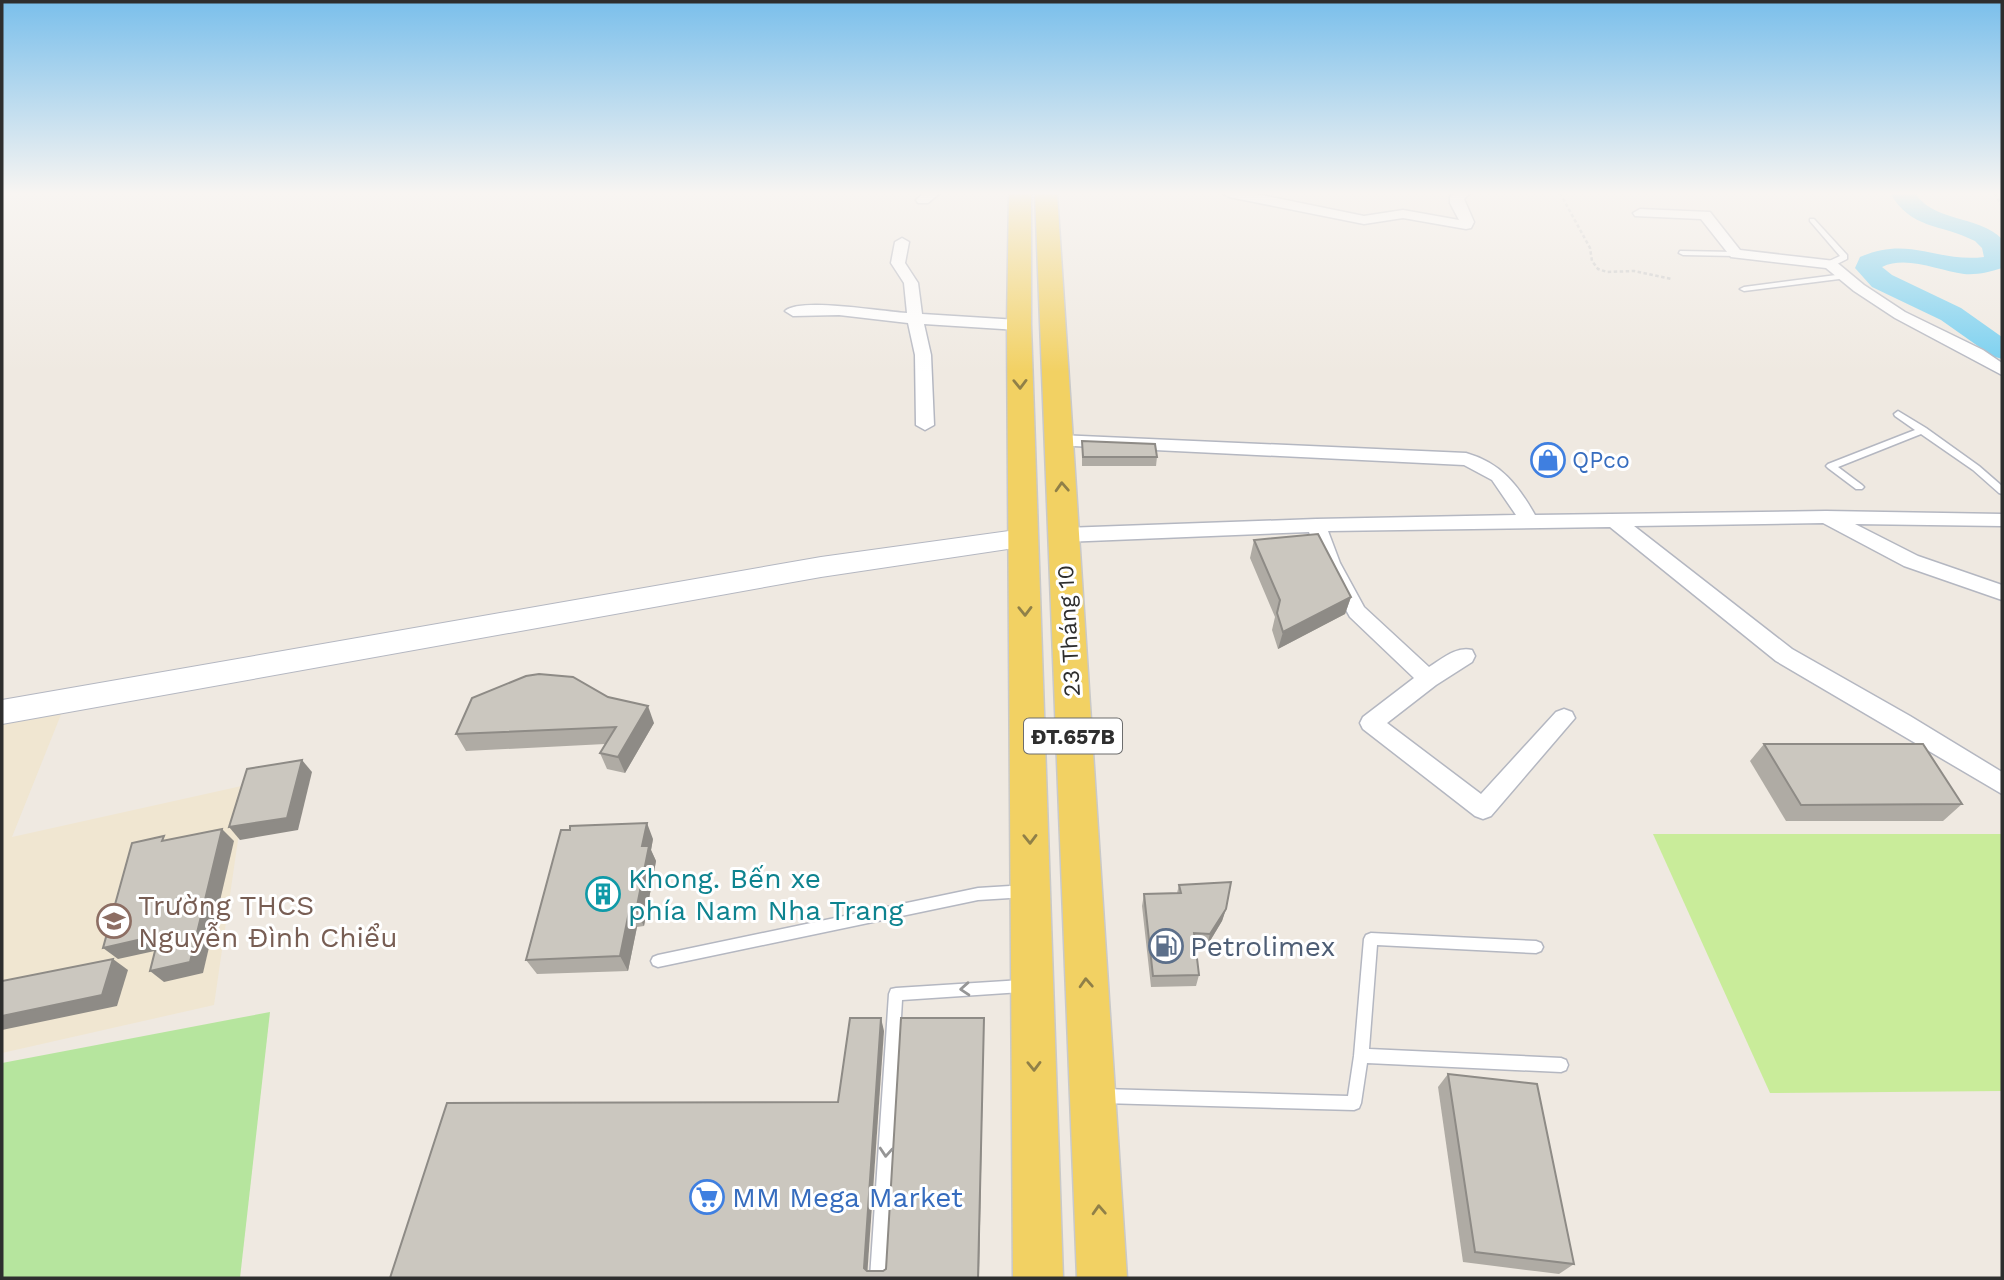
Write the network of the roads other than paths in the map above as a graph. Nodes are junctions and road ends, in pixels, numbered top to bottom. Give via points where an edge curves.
1 (900, 253) edge
2 (1020, 253) edge
3 (1049, 253) edge
4 (1683, 253) dead end
5 (1840, 253) edge
6 (1736, 254) joint
7 (1830, 264) junction
8 (1844, 276) junction
9 (1744, 289) dead end
10 (793, 311) dead end
11 (914, 319) junction
12 (1019, 325) junction
13 (2002, 370) edge
14 (1898, 414) dead end
15 (925, 425) dead end
16 (1923, 430) junction
17 (1059, 441) junction
18 (1859, 488) dead end
19 (2002, 491) edge
20 (1826, 517) junction
21 (2002, 520) edge
22 (1616, 522) junction
23 (1530, 523) junction
24 (1316, 525) junction
25 (1064, 535) junction
26 (1024, 538) junction
27 (2002, 593) edge
28 (1464, 656) dead end
29 (1428, 679) junction
30 (2, 712) edge
31 (1564, 718) dead end
32 (2002, 784) edge
33 (1031, 890) junction
34 (1081, 890) junction
35 (1536, 947) dead end
36 (658, 961) dead end
37 (1033, 985) junction
38 (1362, 1055) junction
39 (1562, 1065) dead end
40 (1092, 1096) junction
41 (878, 1278) edge
42 (1038, 1278) edge
43 (1102, 1278) edge

1 - 11 street via 898,263 911,283
2 - 12 main road, 23 Tháng 10 / ĐT.657B
3 - 17 main road, 23 Tháng 10 / ĐT.657B
4 - 6 lane
5 - 7 lane via 1844,257
6 - 7 street
7 - 8 street
8 - 9 lane
8 - 13 street via 1900,315 1977,352
10 - 11 street via 839,310
11 - 12 street
11 - 15 street via 923,363
12 -> 26 main road, 23 Tháng 10 / ĐT.657B
14 - 16 lane
16 - 18 lane via 1831,466
16 - 19 lane
17 - 23 street via 1466,459 1499,474
25 -> 17 main road, 23 Tháng 10 / ĐT.657B
20 - 21 street
20 - 22 street
20 - 27 street via 1911,561
22 - 23 street
22 - 32 street via 1784,655
23 - 24 street
24 - 25 street
24 - 29 street via 1357,612
25 - 26 main road
25 - 34 main road, 23 Tháng 10 / ĐT.657B
26 - 30 street via 821,567
26 -> 33 main road, 23 Tháng 10 / ĐT.657B
28 - 29 street
29 - 31 street via 1371,723 1483,809
33 - 34 main road
33 - 36 lane via 978,894
33 - 37 main road, 23 Tháng 10 / ĐT.657B
40 -> 34 main road, 23 Tháng 10 / ĐT.657B
35 - 38 lane via 1371,939
37 -> 41 lane via 896,994
37 -> 42 main road, 23 Tháng 10 / ĐT.657B
38 - 39 lane
38 - 40 lane via 1354,1103
43 -> 40 main road, 23 Tháng 10 / ĐT.657B

